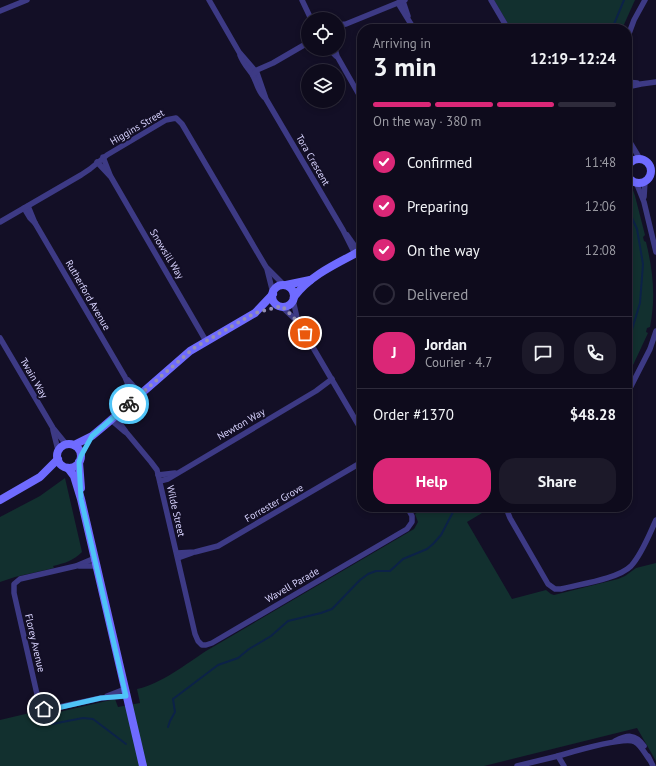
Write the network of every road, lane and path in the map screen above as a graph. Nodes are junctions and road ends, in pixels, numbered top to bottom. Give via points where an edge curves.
1 (27, 0) edge
2 (209, 0) edge
3 (302, 0) edge
4 (491, 0) edge
5 (645, 0) edge
6 (402, 1) edge
7 (0, 11) edge
8 (308, 12) edge
9 (346, 24) edge
10 (411, 24) edge
11 (505, 24) edge
12 (632, 25) edge
13 (301, 47) edge
14 (337, 56) edge
15 (255, 74) junction
16 (656, 82) edge
17 (632, 83) edge
18 (641, 84) junction
19 (632, 86) edge
20 (357, 91) edge
21 (632, 146) edge
22 (103, 157) junction
23 (640, 159) junction
24 (97, 162) junction
25 (632, 163) edge
26 (652, 164) edge
27 (650, 176) edge
28 (111, 177) junction
29 (632, 179) edge
30 (636, 182) junction
31 (644, 202) junction
32 (26, 207) junction
33 (0, 222) edge
34 (357, 251) edge
35 (656, 252) edge
36 (357, 253) edge
37 (266, 267) junction
38 (311, 280) junction
39 (285, 285) junction
40 (273, 294) junction
41 (294, 299) junction
42 (281, 306) junction
43 (255, 313) junction
44 (298, 322) junction
45 (656, 331) edge
46 (0, 338) edge
47 (206, 341) junction
48 (333, 381) junction
49 (632, 384) edge
50 (138, 396) junction
51 (113, 419) junction
52 (357, 422) edge
53 (53, 428) junction
54 (92, 436) junction
55 (70, 445) junction
56 (58, 450) junction
57 (58, 459) junction
58 (80, 459) junction
59 (357, 465) edge
60 (66, 467) junction
61 (176, 473) junction
62 (158, 475) junction
63 (40, 477) junction
64 (160, 481) junction
65 (81, 499) junction
66 (0, 500) edge
67 (410, 512) edge
68 (508, 512) edge
69 (656, 520) edge
70 (177, 556) junction
71 (96, 562) junction
72 (188, 605) joint
73 (126, 692) junction
74 (558, 756) junction
75 (143, 766) edge
76 (517, 766) edge
77 (564, 766) edge
78 (653, 766) edge

1 - 7 street
2 - 15 street, Tora Crescent via 245,66
3 - 8 street
4 - 11 street
5 - 12 street
6 - 9 street
6 - 10 street via 404,14
13 - 15 street via 263,72
14 - 20 street
15 - 34 street, Tora Crescent via 258,90 266,99
16 - 18 street
17 - 18 street
18 - 19 street
21 - 23 street
22 - 24 street, Higgins Street
22 - 28 street, Snowsill Way
22 - 37 street, Higgins Street via 166,120 175,117 178,119
23 - 25 street
23 - 26 street
24 - 28 street, Snowsill Way
24 - 32 street, Higgins Street via 87,171
26 - 27 street
27 - 30 street
27 - 31 street
28 - 47 street, Snowsill Way
29 - 30 street
30 - 31 street
31 - 35 street
32 - 33 street, Higgins Street
32 - 50 street, Rutherford Avenue
36 - 38 street
37 - 39 street, Higgins Street
37 - 40 street, Higgins Street
38 - 39 street
38 - 41 street
39 - 40 street via 278,286
39 - 41 street via 293,291
40 - 42 street via 274,301
40 - 43 street
41 - 42 street via 289,305
41 - 44 street
42 - 43 street
42 - 44 street
43 - 47 street
44 - 48 street
45 - 49 street
46 - 53 street, Twain Way
47 - 50 street via 190,351
48 - 52 street
48 - 61 street, Newton Way
50 - 51 street
51 - 54 street
51 - 62 street, Wilde Street via 154,465
53 - 55 street, Twain Way
53 - 56 street, Twain Way
54 - 55 street
54 - 58 street
55 - 56 street
55 - 58 street via 79,449
56 - 57 street
57 - 60 street
57 - 63 street
58 - 60 street via 74,466
58 - 65 street
59 - 70 street, Forrester Grove via 221,544
60 - 63 street
60 - 65 street via 74,476
61 - 62 street, Newton Way
61 - 64 street, Newton Way
62 - 64 street, Wilde Street
63 - 66 street
64 - 70 street, Wilde Street
65 - 71 street
67 - 72 street, Wavell Parade via 412,522 407,528 209,644 202,645 198,641
68 - 69 street via 548,584 555,589 611,577 626,570 637,557
70 - 72 street, Wilde Street
71 - 73 street
71 - 73 street, Florey Avenue via 20,579 14,584 40,706 48,710
73 - 75 street
74 - 76 street
74 - 77 street
74 - 78 street via 622,738 635,737 641,742

